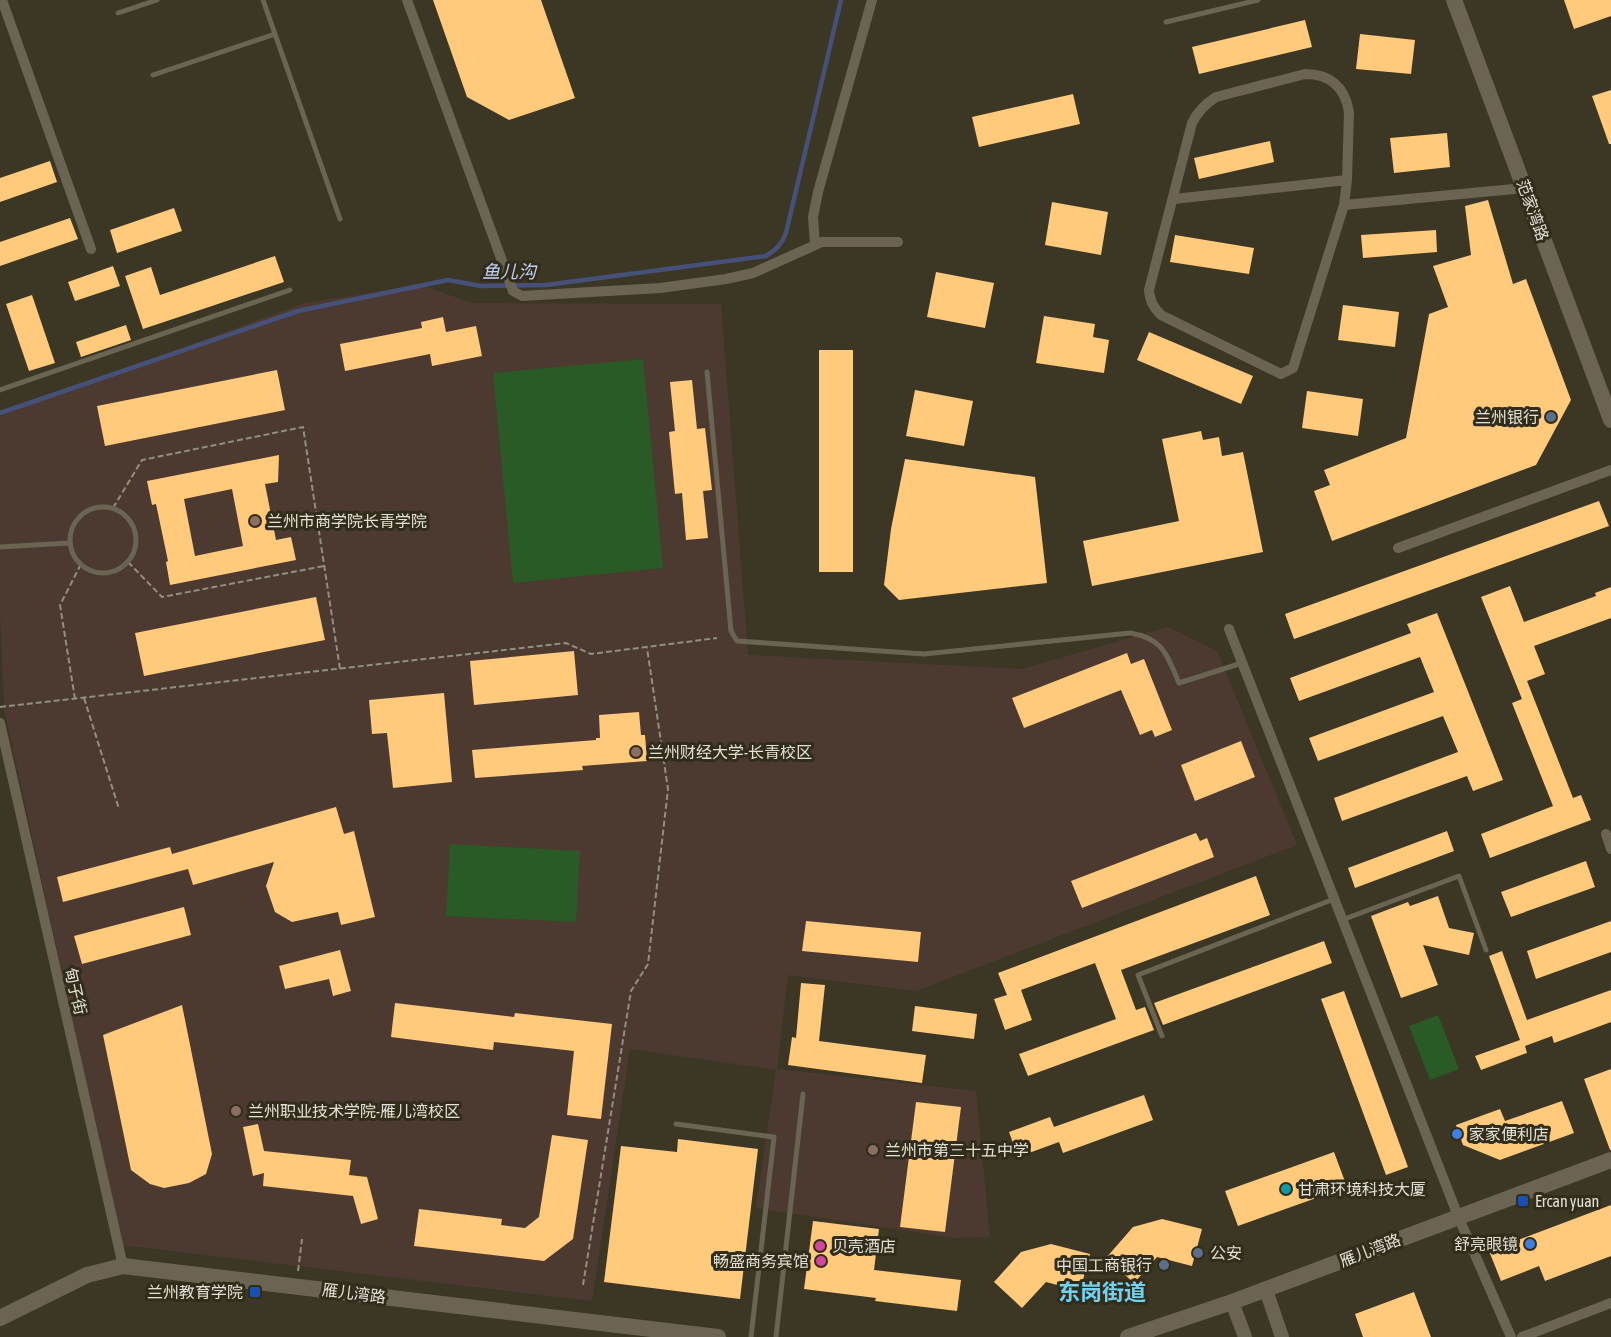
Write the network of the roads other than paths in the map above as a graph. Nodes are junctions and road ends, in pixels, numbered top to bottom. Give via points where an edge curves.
1 (2, 0) edge
2 (157, 0) edge
3 (263, 0) edge
4 (407, 0) edge
5 (872, 0) edge
6 (1258, 0) edge
7 (1454, 0) edge
8 (118, 13) dead end
9 (1166, 22) dead end
10 (275, 34) junction
11 (153, 75) dead end
12 (1347, 180) junction
13 (1525, 188) junction
14 (1174, 199) junction
15 (1344, 205) junction
16 (340, 219) dead end
17 (898, 242) dead end
18 (815, 245) junction
19 (91, 249) dead end
20 (290, 290) dead end
21 (707, 372) dead end
22 (0, 390) edge
23 (1611, 420) edge
24 (1611, 470) edge
25 (69, 543) junction
26 (0, 547) edge
27 (1398, 548) dead end
28 (1229, 628) dead end
29 (1242, 663) junction
30 (0, 723) edge
31 (1606, 834) dead end
32 (1611, 849) edge
33 (1334, 899) junction
34 (1342, 920) junction
35 (1486, 950) dead end
36 (1162, 1036) dead end
37 (803, 1094) dead end
38 (676, 1124) dead end
39 (1611, 1160) edge
40 (1458, 1216) junction
41 (123, 1266) junction
42 (1266, 1290) junction
43 (1232, 1302) junction
44 (1611, 1303) edge
45 (0, 1318) edge
46 (681, 1335) edge
47 (718, 1337) edge
48 (751, 1337) edge
49 (776, 1337) edge
50 (1128, 1337) edge
51 (1245, 1337) edge
52 (1282, 1337) edge
53 (1511, 1337) edge
54 (1522, 1337) edge

1 - 19 street
2 - 8 lane
3 - 10 lane
4 - 18 street via 513,291 522,296 660,288 726,279 753,273
5 - 18 street via 818,192 813,218
6 - 9 lane
7 - 13 main road, 范家湾路
10 - 11 lane
10 - 16 lane
12 - 14 street
12 - 14 street via 1347,101 1336,83 1305,74 1227,93 1206,103 1192,123
12 - 15 street
13 - 15 street
13 - 23 main road, 范家湾路
14 - 15 street via 1149,290 1154,308 1281,374 1293,368
17 - 18 street
20 - 22 lane
21 - 29 lane via 731,631 737,641 924,654 1130,633 1154,640 1164,649 1179,683
24 - 27 street
25 - 25 lane via 81,566 105,574 128,562 135,551 136,538 125,515 113,508 100,507 77,518 70,530
25 - 26 lane
28 - 29 street
29 - 33 street
30 - 41 street, 甸子街
31 - 32 street
33 - 34 street
33 - 36 lane via 1138,975
34 - 35 lane via 1458,876
34 - 40 street
37 - 49 lane
38 - 48 lane via 774,1137
39 - 40 main road, 雁儿湾路
40 - 42 main road, 雁儿湾路
40 - 53 street
41 - 45 main road, 雁儿湾路 via 87,1275
41 - 46 main road, 雁儿湾路
42 - 43 main road, 雁儿湾路
42 - 52 street
43 - 50 main road, 雁儿湾路
43 - 51 street
44 - 54 street
46 - 47 main road, 雁儿湾路

